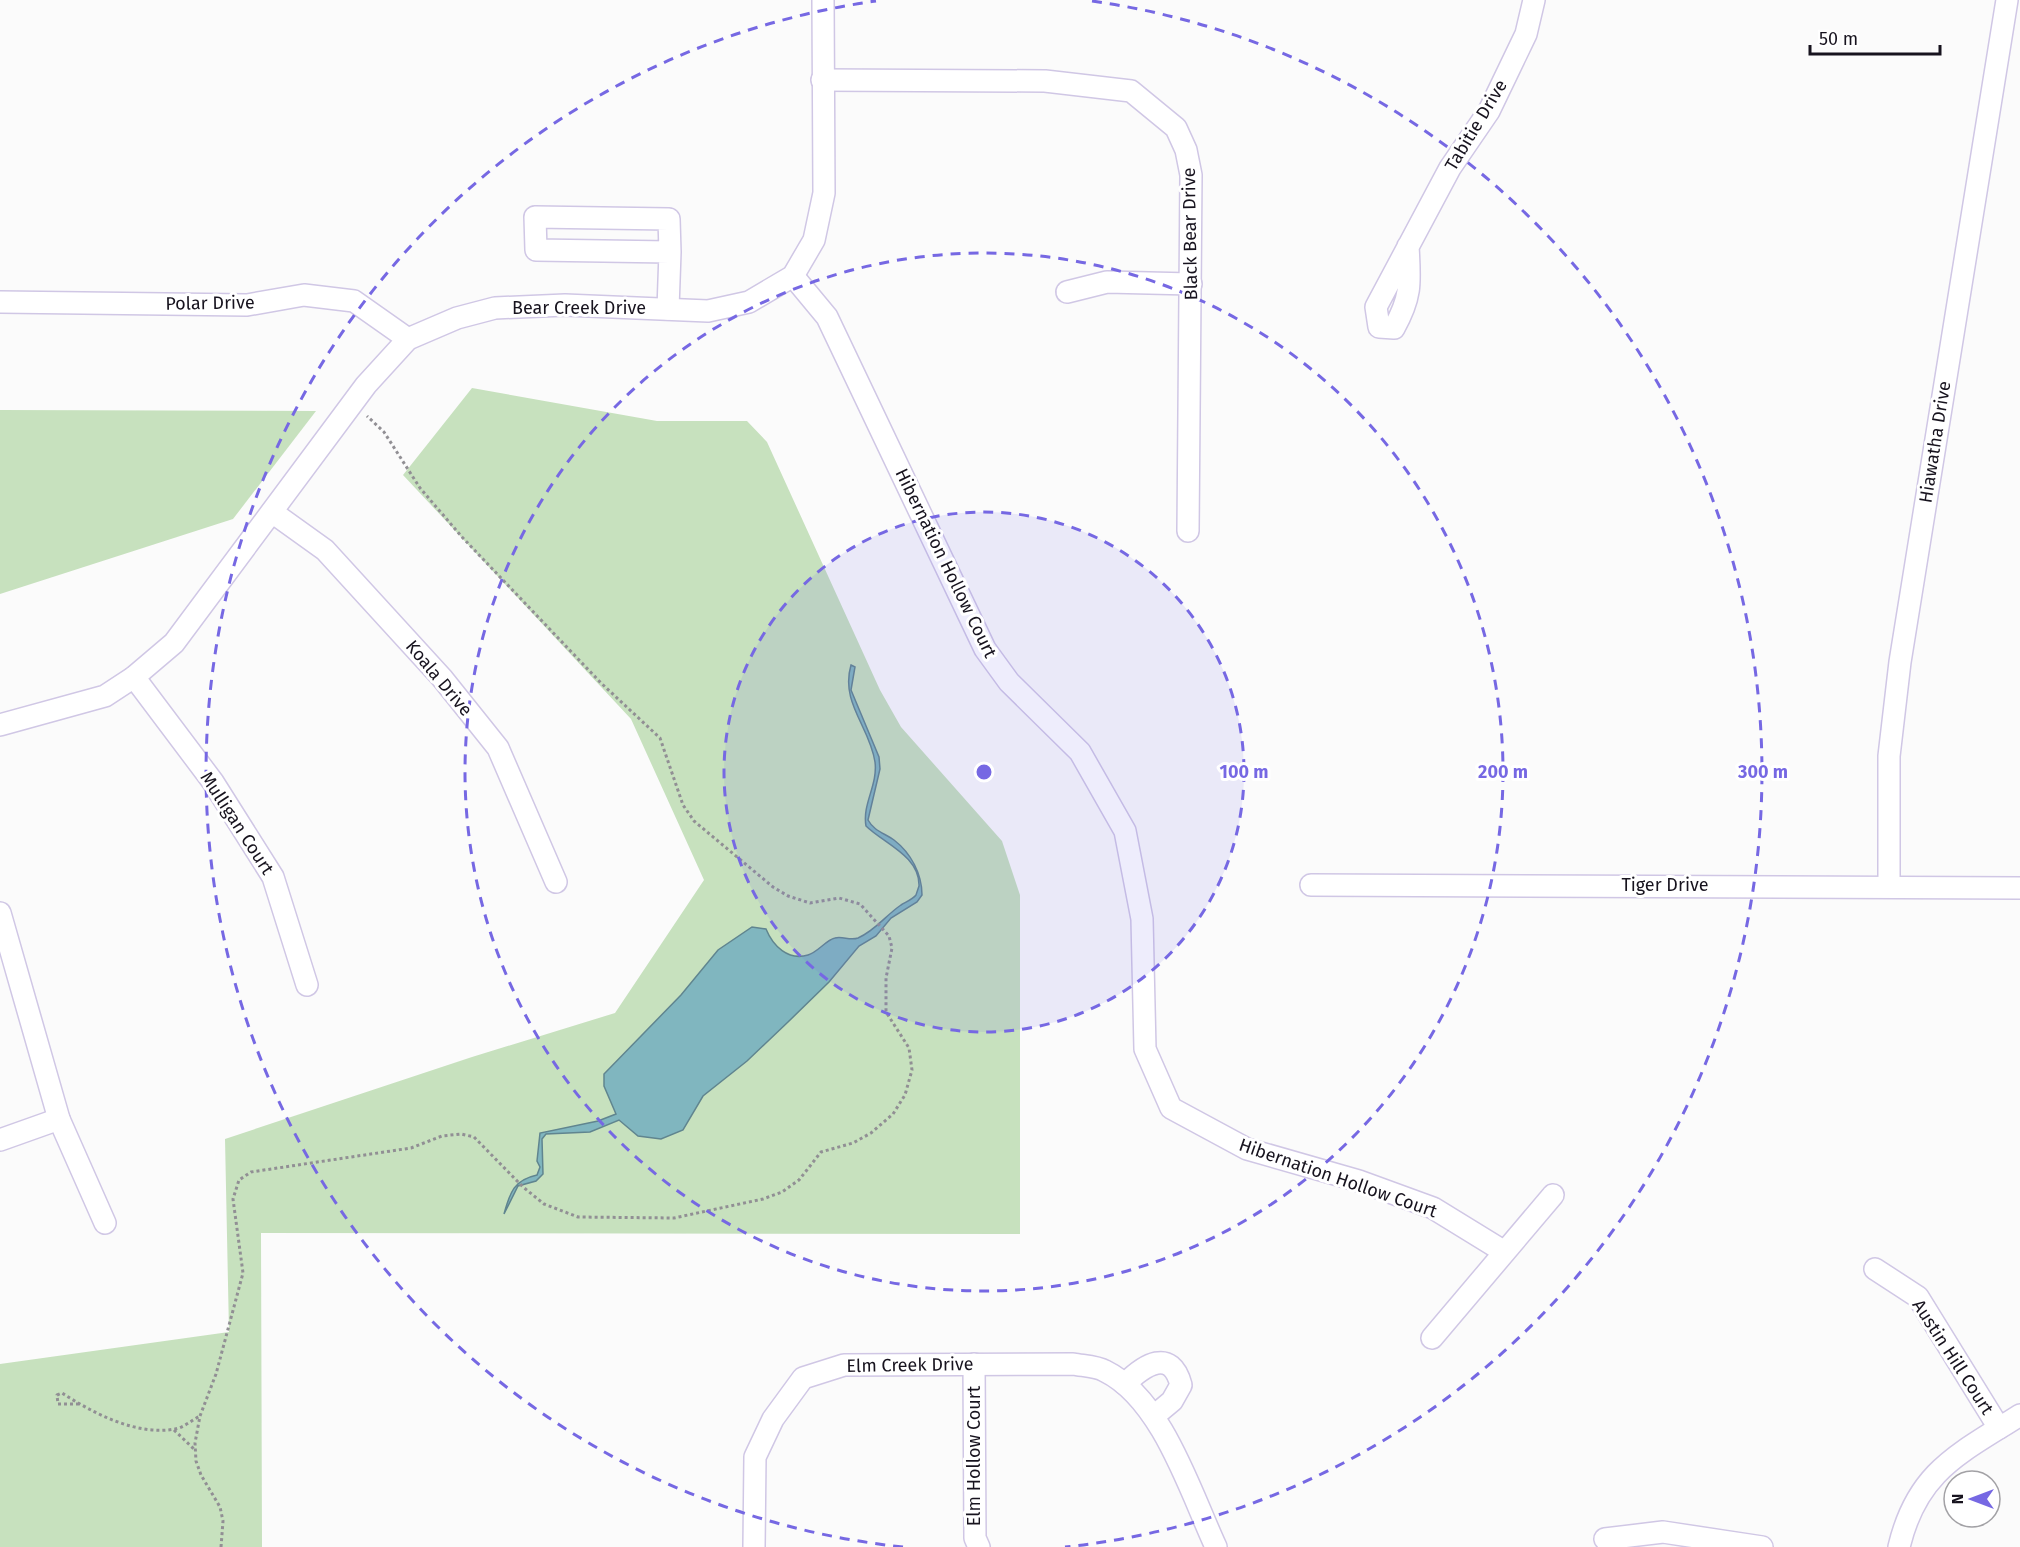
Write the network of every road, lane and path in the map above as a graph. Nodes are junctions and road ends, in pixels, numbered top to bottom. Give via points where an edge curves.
1 (823, 0) edge
2 (1534, 0) edge
3 (2007, 0) edge
4 (822, 80) junction
5 (1408, 246) dead end
6 (670, 252) junction
7 (793, 276) junction
8 (1191, 284) junction
9 (1067, 291) dead end
10 (0, 302) edge
11 (668, 309) junction
12 (408, 339) junction
13 (367, 416) dead end
14 (272, 512) junction
15 (1188, 531) dead end
16 (134, 677) junction
17 (0, 725) edge
18 (556, 882) dead end
19 (1311, 885) dead end
20 (1888, 886) junction
21 (2020, 888) edge
22 (0, 913) edge
23 (307, 985) dead end
24 (59, 1119) junction
25 (0, 1140) edge
26 (1553, 1195) dead end
27 (105, 1223) dead end
28 (1503, 1251) junction
29 (1875, 1269) dead end
30 (1432, 1338) dead end
31 (974, 1364) junction
32 (1125, 1384) junction
33 (80, 1404) junction
34 (2020, 1415) edge
35 (200, 1416) junction
36 (1154, 1416) junction
37 (1999, 1428) junction
38 (172, 1429) junction
39 (195, 1451) junction
40 (1605, 1539) dead end
41 (221, 1547) edge
42 (754, 1547) edge
43 (979, 1547) edge
44 (1216, 1547) edge
45 (1762, 1547) edge
46 (1899, 1547) edge

1 - 4 street, Bear Creek Drive
2 - 5 street, Tabitie Drive via 1526,34 1489,111 1450,168
3 - 20 street, Hiawatha Drive via 1899,662 1889,756
4 - 7 street, Bear Creek Drive via 825,193 814,240
4 - 8 street, Black Bear Drive via 1045,81 1131,91 1176,128 1186,150 1191,175
6 - 6 street via 669,219 535,217 536,250
6 - 11 street
7 - 11 street, Bear Creek Drive via 749,302 708,311
7 - 28 street, Hibernation Hollow Court via 827,316 985,649 1009,682 1080,752 1125,831 1142,919 1145,1049 1172,1108 1247,1149 1359,1181 1433,1208
8 - 9 street via 1107,282
8 - 15 street, Black Bear Drive
10 - 12 street, Polar Drive via 247,305 304,295 354,302
11 - 12 street, Bear Creek Drive via 565,305 495,308 457,318
12 - 14 street, Bear Creek Drive via 366,385
13 - 35 path via 384,432 420,488 462,537 601,683 660,738 683,805 694,821 788,896 810,903 849,899 868,910 889,936 892,948 886,978 886,1012 909,1048 912,1070 905,1095 893,1114 872,1133 821,1152 799,1180 782,1192 674,1218 564,1214 523,1187 474,1137 461,1134 442,1136 411,1148 251,1172 239,1180 233,1199 243,1273 216,1374
14 - 16 street, Bear Creek Drive via 174,643
14 - 18 street, Koala Drive via 325,550 442,678 498,748
16 - 17 street, Bear Creek Drive via 105,696
16 - 23 street, Mulligan Court via 213,782 273,877
19 - 20 street, Tiger Drive
20 - 21 street, Tiger Drive
22 - 24 street
24 - 25 street
24 - 27 street
26 - 28 street
28 - 30 street
29 - 37 street, Austin Hill Court via 1918,1297
31 - 32 street, Elm Creek Drive via 1073,1364 1103,1370
31 - 42 street, Elm Creek Drive via 844,1365 803,1378 773,1419 755,1457
31 - 43 street, Elm Hollow Court via 975,1538
32 - 36 street, Elm Creek Drive
32 - 36 street via 1140,1368 1153,1363 1168,1364 1178,1372 1181,1385 1172,1401
33 - 33 path via 62,1393 57,1395 58,1404
33 - 38 path via 126,1423
34 - 37 street
35 - 38 path
35 - 39 path
36 - 44 street, Elm Creek Drive
37 - 46 street via 1944,1463 1916,1498
38 - 39 path
39 - 41 path via 201,1475 220,1506
40 - 45 street via 1663,1532

